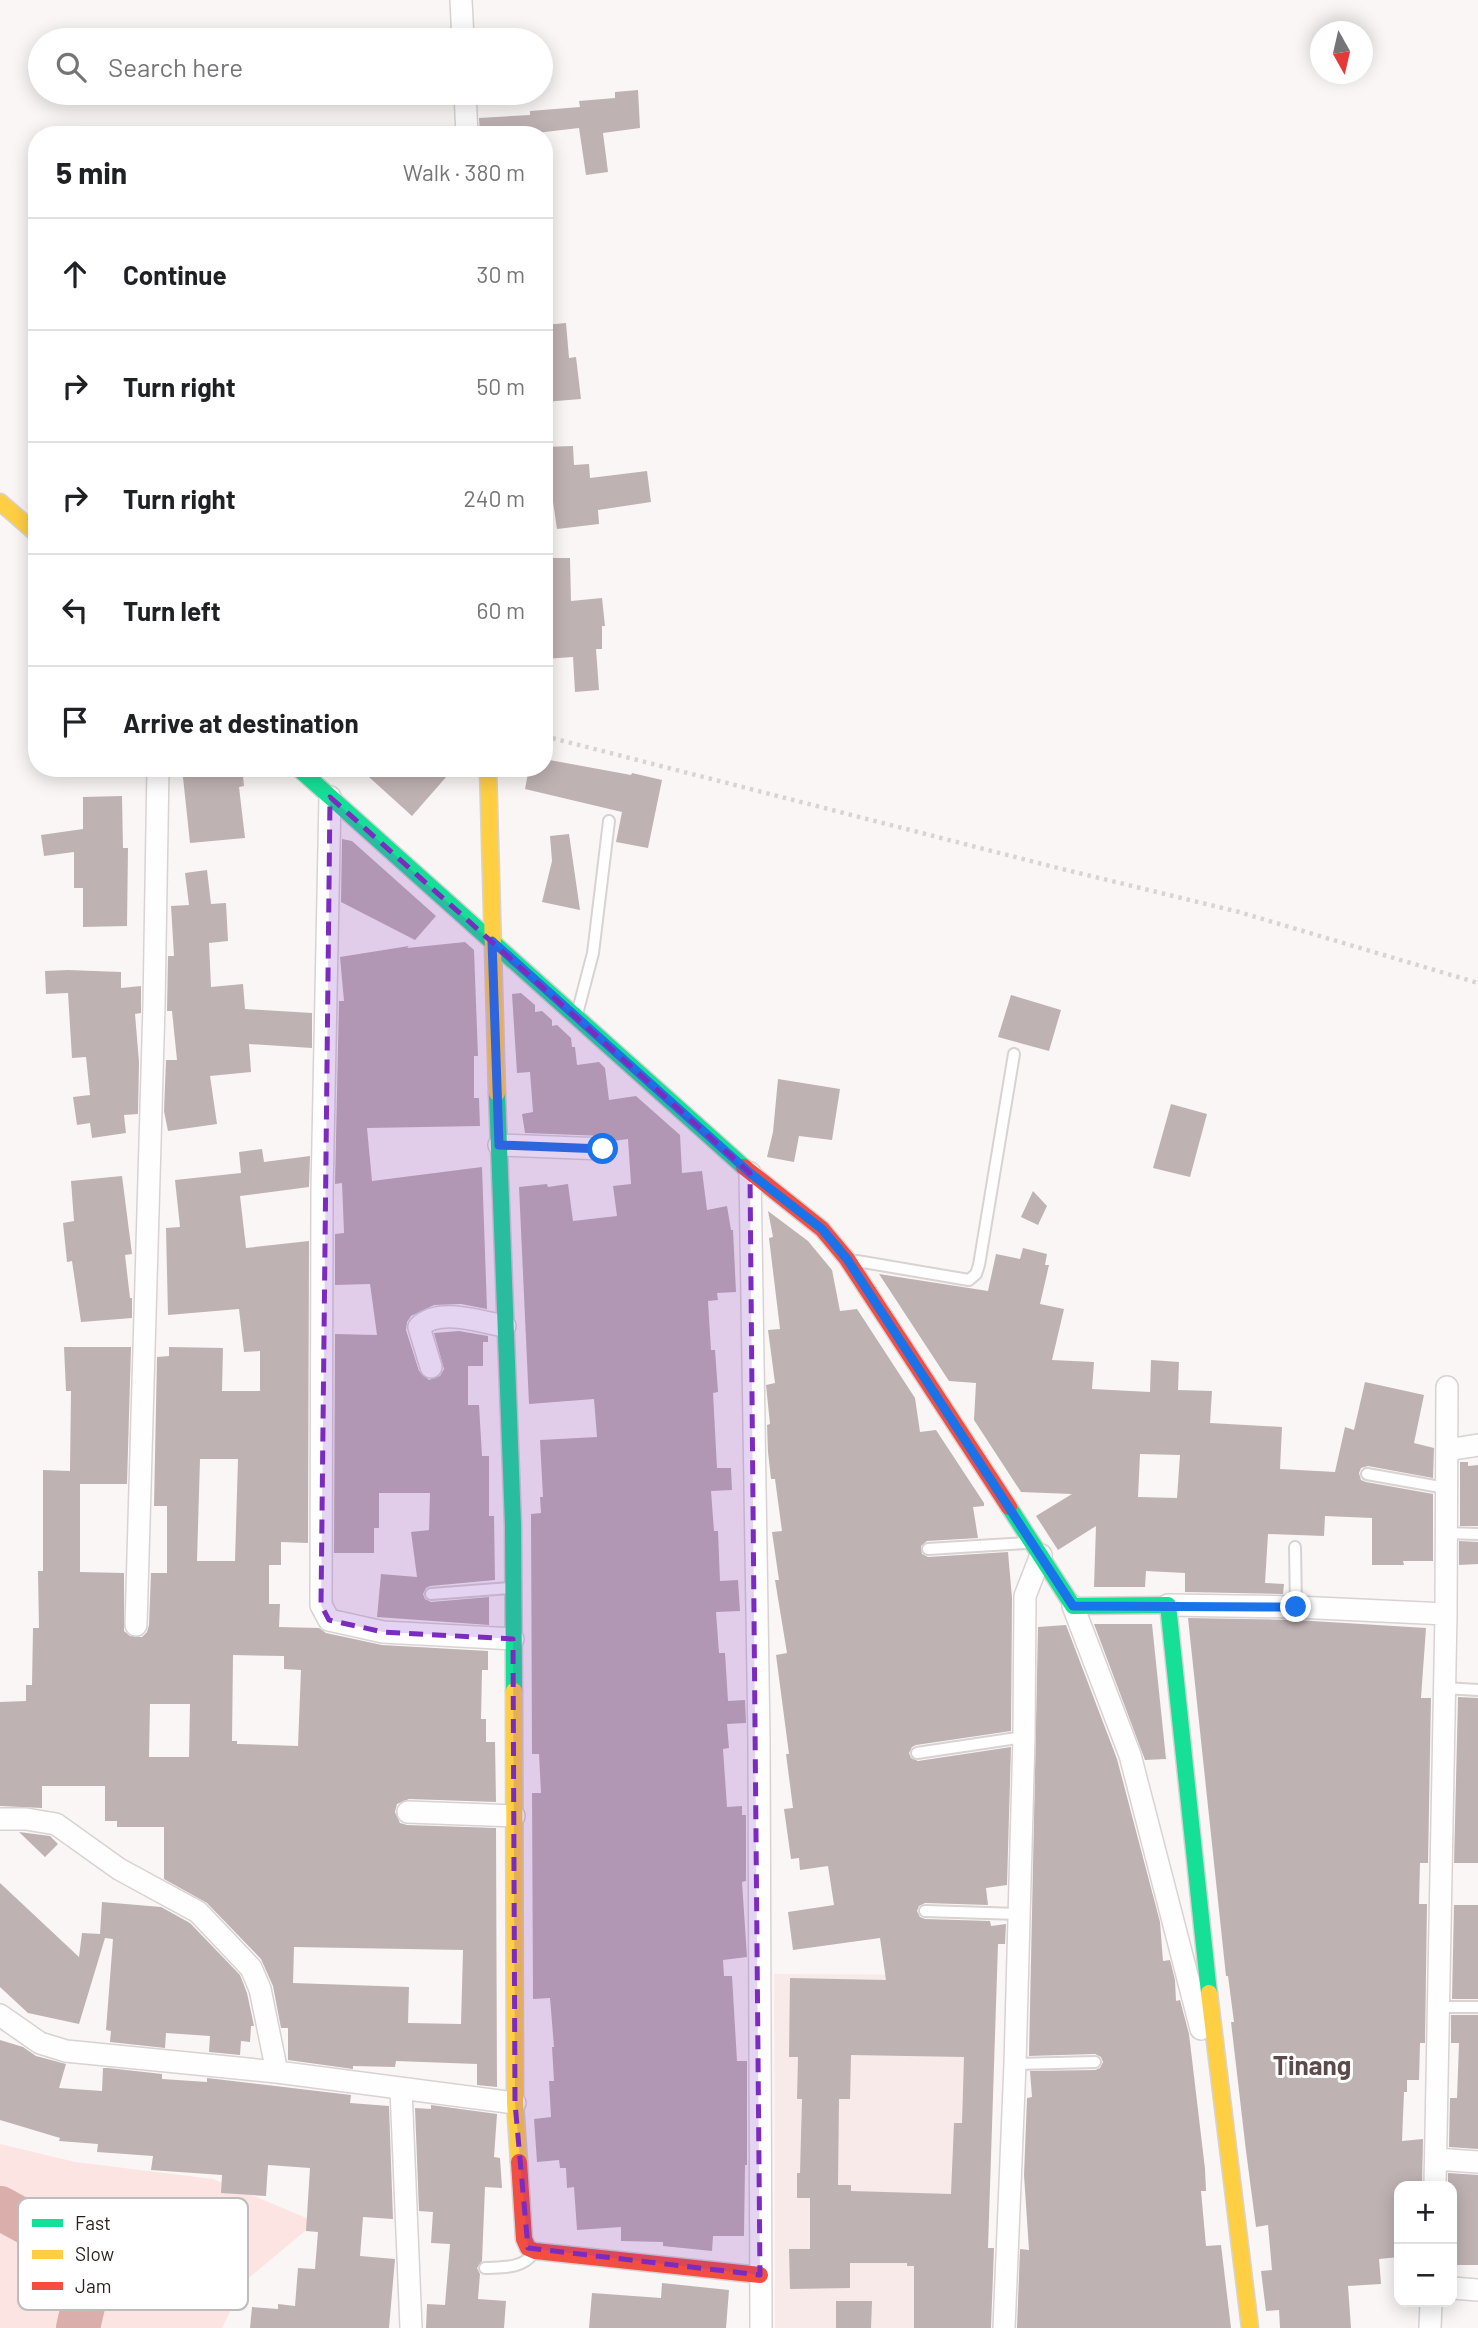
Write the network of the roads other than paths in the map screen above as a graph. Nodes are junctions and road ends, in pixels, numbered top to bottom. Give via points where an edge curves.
1 (461, 0) edge
2 (462, 28) edge
3 (466, 105) edge
4 (467, 126) edge
5 (0, 502) edge
6 (28, 526) edge
7 (158, 777) edge
8 (308, 777) edge
9 (488, 777) edge
10 (330, 797) junction
11 (608, 821) dead end
12 (492, 941) junction
13 (577, 1017) junction
14 (1014, 1054) dead end
15 (499, 1145) junction
16 (603, 1149) dead end
17 (750, 1173) junction
18 (847, 1259) junction
19 (505, 1326) junction
20 (432, 1367) dead end
21 (1447, 1387) dead end
22 (1478, 1445) edge
23 (1447, 1450) junction
24 (1367, 1474) dead end
25 (1446, 1488) junction
26 (1446, 1533) junction
27 (1478, 1534) edge
28 (1295, 1547) dead end
29 (928, 1549) dead end
30 (1037, 1549) junction
31 (513, 1588) junction
32 (431, 1594) dead end
33 (1168, 1605) junction
34 (1073, 1606) junction
35 (1296, 1607) junction
36 (1446, 1614) junction
37 (136, 1625) dead end
38 (513, 1639) junction
39 (1444, 1688) junction
40 (1478, 1690) edge
41 (1024, 1737) junction
42 (917, 1753) dead end
43 (408, 1812) dead end
44 (514, 1816) junction
45 (0, 1819) edge
46 (925, 1911) dead end
47 (1019, 1914) junction
48 (1437, 2007) junction
49 (1478, 2007) edge
50 (0, 2015) edge
51 (1095, 2062) dead end
52 (1016, 2064) junction
53 (277, 2072) junction
54 (401, 2089) junction
55 (1220, 2103) junction
56 (515, 2104) junction
57 (1436, 2159) junction
58 (1478, 2162) edge
59 (1435, 2181) edge
60 (535, 2251) junction
61 (485, 2268) dead end
62 (760, 2275) junction
63 (1457, 2288) edge
64 (1478, 2290) edge
65 (1431, 2307) edge
66 (411, 2328) edge
67 (761, 2328) edge
68 (1004, 2328) edge
69 (1250, 2328) edge
70 (1430, 2328) edge

1 - 2 street
3 - 4 street
5 - 6 street
7 - 37 street
8 - 10 street
9 - 12 street
10 - 12 street
10 - 38 street via 322,1191 321,1605 329,1620 383,1632
11 - 13 lane via 593,953
12 - 13 street
12 - 15 street
13 - 17 street
14 - 18 lane via 975,1274 969,1280
15 - 16 street
15 - 19 street
17 - 18 street via 822,1229
17 - 62 street via 759,1739
18 - 30 street
19 - 20 street via 456,1318 426,1320 419,1327
19 - 31 street
21 - 23 street
22 - 23 street
23 - 25 street
24 - 25 lane
25 - 26 street
26 - 27 lane
26 - 36 street
28 - 35 lane
29 - 30 lane
30 - 34 street
30 - 41 street via 1025,1596
31 - 32 lane
31 - 38 street
33 - 34 street
33 - 35 street
33 - 55 street
34 - 55 street via 1130,1755
35 - 36 street
36 - 39 street
38 - 44 street
39 - 40 lane
39 - 48 street
41 - 42 lane
41 - 47 street
43 - 44 street
44 - 56 street
45 - 53 street via 55,1824 119,1869 198,1912 251,1968 260,1989
46 - 47 lane
47 - 52 street
48 - 49 lane
48 - 57 street
50 - 53 street via 40,2043 66,2051
51 - 52 lane
52 - 68 street
53 - 54 street
54 - 56 street
54 - 66 street
55 - 69 street
56 - 60 street via 521,2219 527,2248
57 - 58 street
57 - 59 street
60 - 61 lane via 518,2265
60 - 62 street
62 - 67 street
63 - 64 street
65 - 70 street

